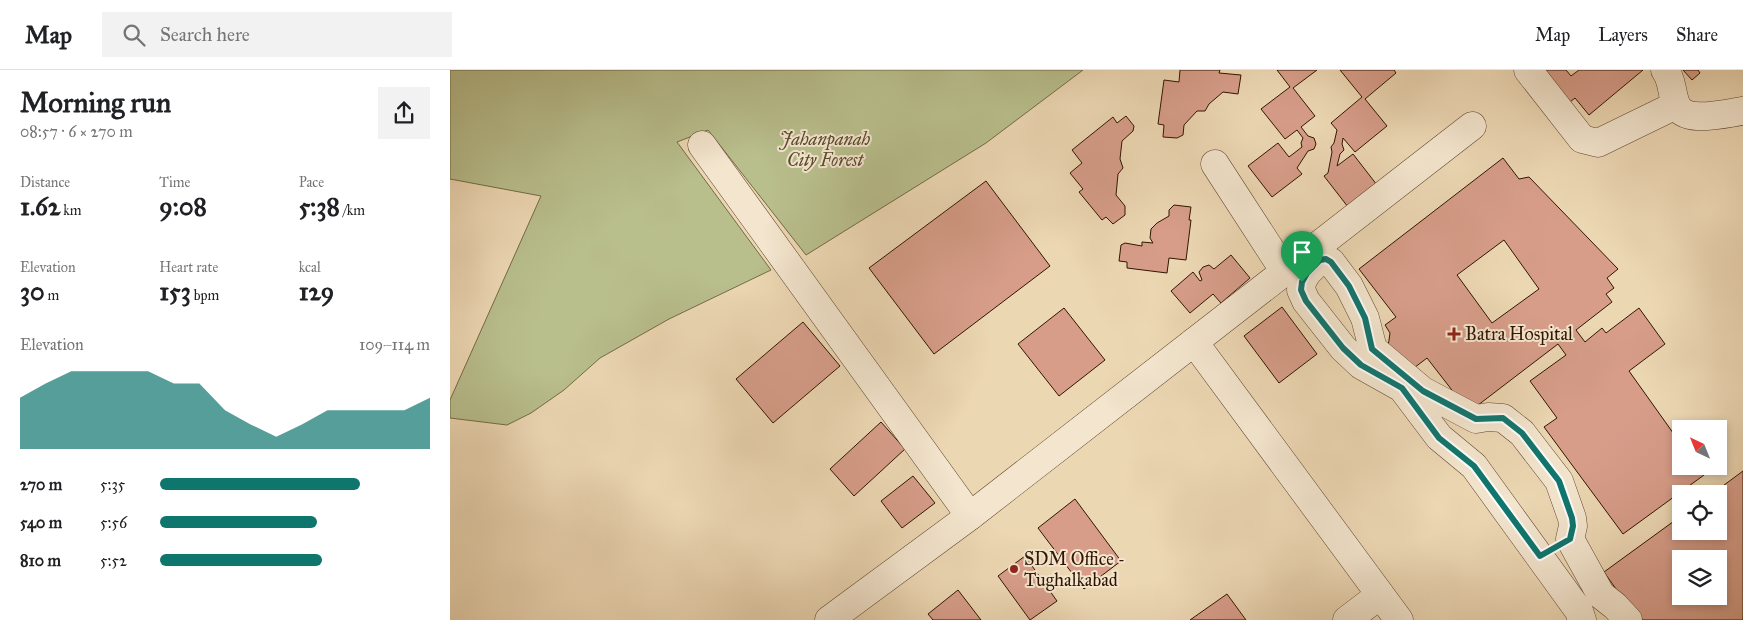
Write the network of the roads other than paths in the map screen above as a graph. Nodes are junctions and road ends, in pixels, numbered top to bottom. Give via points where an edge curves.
1 (1528, 70) edge
2 (1665, 70) edge
3 (1676, 106) junction
4 (1743, 111) edge
5 (1472, 126) dead end
6 (702, 145) dead end
7 (1215, 164) dead end
8 (1285, 272) junction
9 (1194, 342) junction
10 (1476, 419) junction
11 (1450, 446) junction
12 (970, 516) junction
13 (1570, 539) junction
14 (1540, 556) junction
15 (1380, 595) junction
16 (1588, 609) edge
17 (829, 620) edge
18 (1347, 620) edge
19 (1399, 620) edge
20 (1628, 620) edge

1 - 3 street via 1582,139 1590,142 1598,143
2 - 3 street
3 - 4 street via 1685,113 1705,117
5 - 8 street
6 - 12 street
7 - 8 street
8 - 9 street
9 - 12 street
9 - 15 street
10 - 11 street
10 - 11 street via 1423,391 1372,349 1365,318 1349,286 1331,262 1320,260 1307,273 1301,290 1306,301 1343,348 1361,365 1402,388 1439,438
10 - 13 street via 1503,418 1522,433 1559,481 1572,518
11 - 14 street via 1474,466
12 - 17 street
13 - 14 street
13 - 16 street
14 - 16 street
15 - 18 street
15 - 19 street
16 - 20 street via 1615,606

